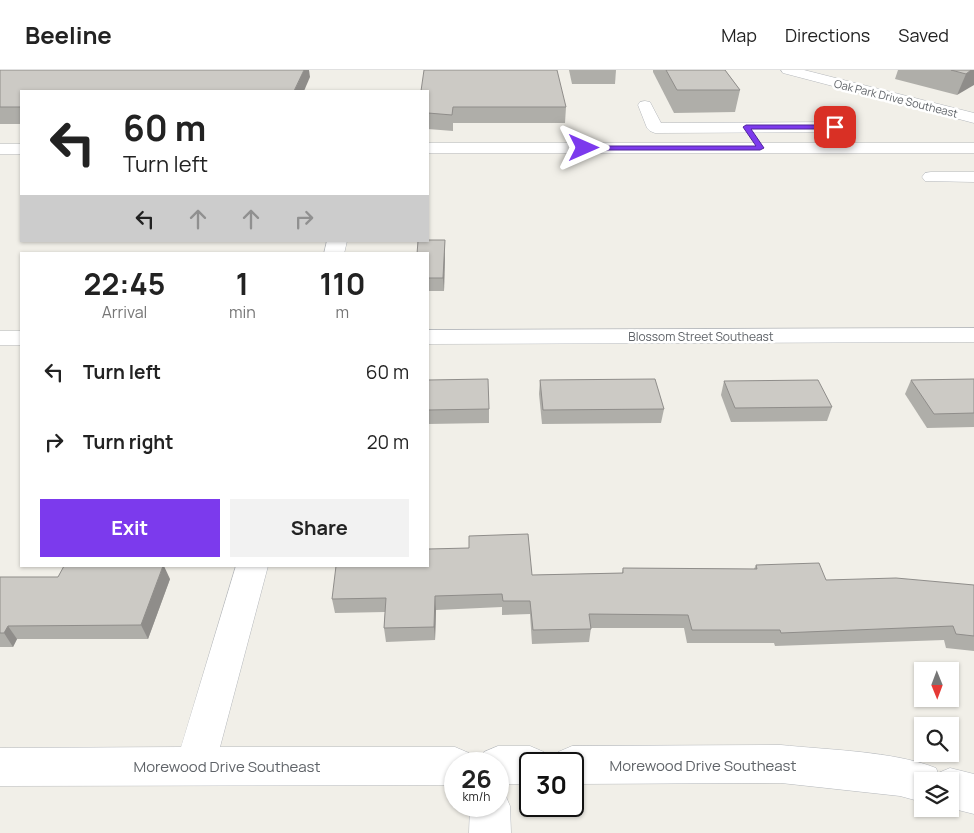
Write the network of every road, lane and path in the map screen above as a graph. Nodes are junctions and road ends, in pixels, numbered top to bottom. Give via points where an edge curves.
1 (788, 70) edge
2 (645, 104) dead end
3 (972, 116) edge
4 (746, 127) junction
5 (835, 127) dead end
6 (429, 148) edge
7 (760, 148) junction
8 (974, 148) edge
9 (0, 149) edge
10 (20, 149) edge
11 (931, 177) dead end
12 (974, 177) edge
13 (974, 335) edge
14 (429, 337) edge
15 (0, 338) edge
16 (20, 338) edge
17 (252, 567) edge
18 (584, 765) edge
19 (195, 766) junction
20 (444, 766) edge
21 (0, 767) edge
22 (914, 780) edge
23 (959, 790) edge
24 (974, 794) edge
25 (490, 817) edge
26 (490, 833) edge

1 - 3 street, Oak Park Drive Southeast
2 - 4 street via 655,128
4 - 5 street
4 - 7 street
6 - 7 street
7 - 8 street
9 - 10 street
11 - 12 street
13 - 14 street, Blossom Street Southeast
15 - 16 street
17 - 19 street
18 - 22 street, Morewood Drive Southeast via 781,764
19 - 20 street, Morewood Drive Southeast
19 - 21 street, Morewood Drive Southeast
23 - 24 street
25 - 26 street

